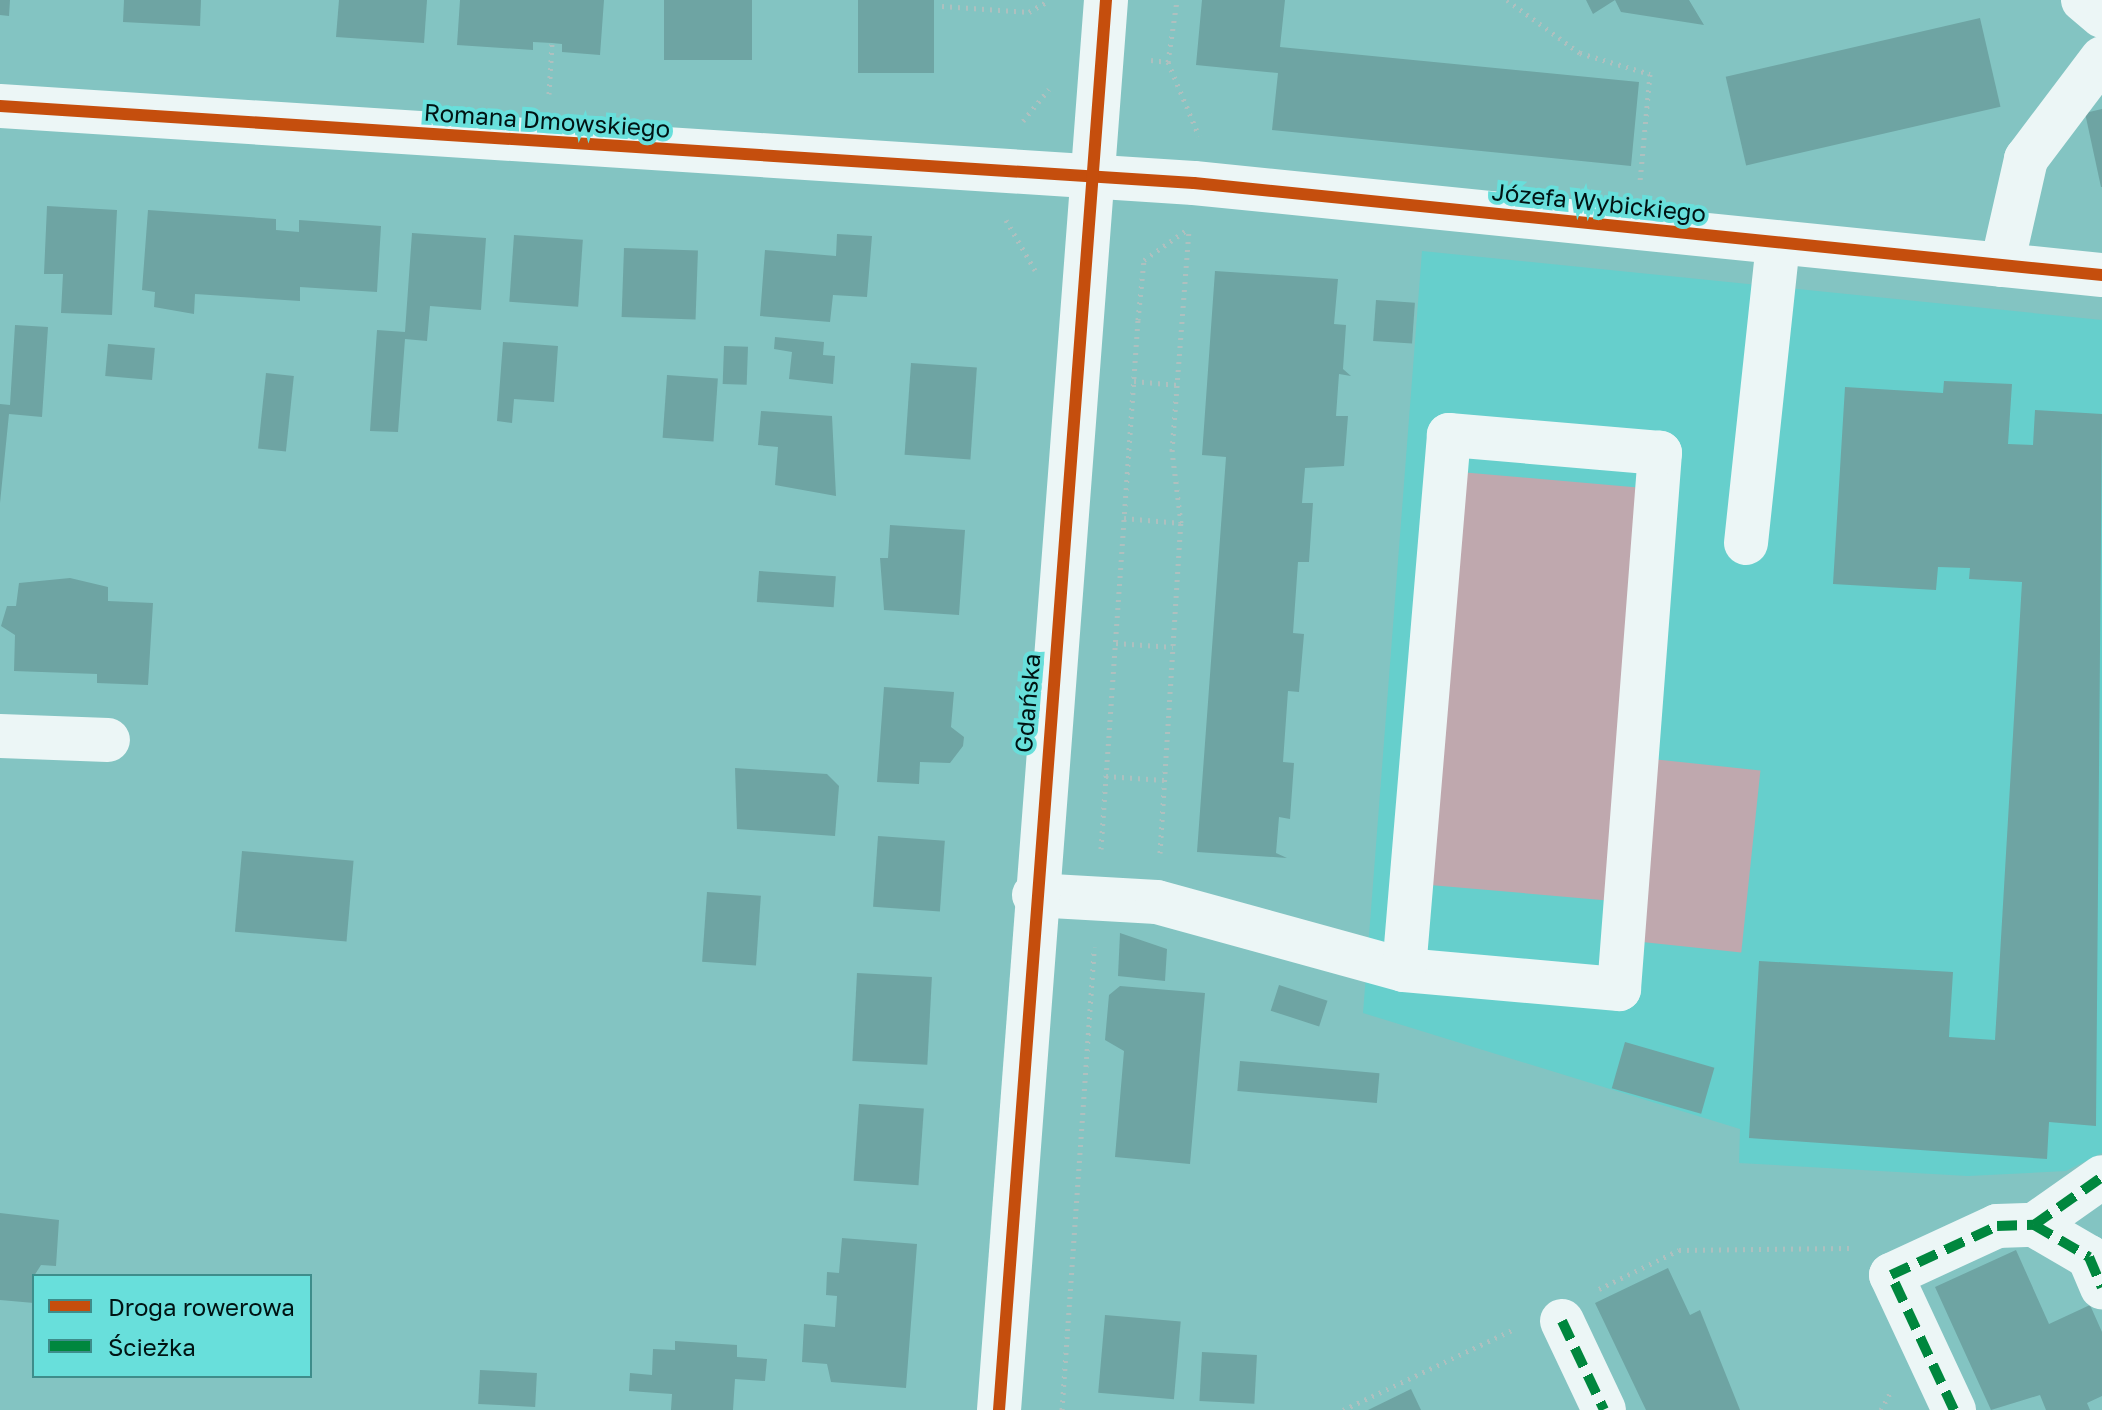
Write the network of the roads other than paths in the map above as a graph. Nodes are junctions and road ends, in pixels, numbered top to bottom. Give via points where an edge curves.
1 (1106, 0) edge
2 (2083, 0) edge
3 (2102, 16) edge
4 (2102, 58) edge
5 (0, 106) edge
6 (1091, 176) junction
7 (1778, 243) junction
8 (2002, 265) junction
9 (2102, 275) edge
10 (1746, 543) dead end
11 (0, 736) edge
12 (108, 740) dead end
13 (1034, 895) junction
14 (1404, 970) junction
15 (2102, 1177) edge
16 (2034, 1225) junction
17 (2102, 1287) edge
18 (1557, 1313) road end
19 (999, 1410) edge
20 (1604, 1410) edge
21 (1954, 1410) edge

1 - 6 street, Gdańska
2 - 3 street
4 - 8 street via 2026,159
5 - 6 street, Romana Dmowskiego
6 - 7 street, Józefa Wybickiego
6 - 13 street, Gdańska
7 - 8 street, Józefa Wybickiego
7 - 10 street
8 - 9 street, Józefa Wybickiego
11 - 12 street
13 - 14 street via 1157,902
13 - 19 street, Gdańska
14 - 14 street via 1619,989 1660,453 1449,435
15 - 16 street
16 - 17 street via 2089,1257
16 - 21 street via 1997,1226 1891,1275
18 - 20 street

